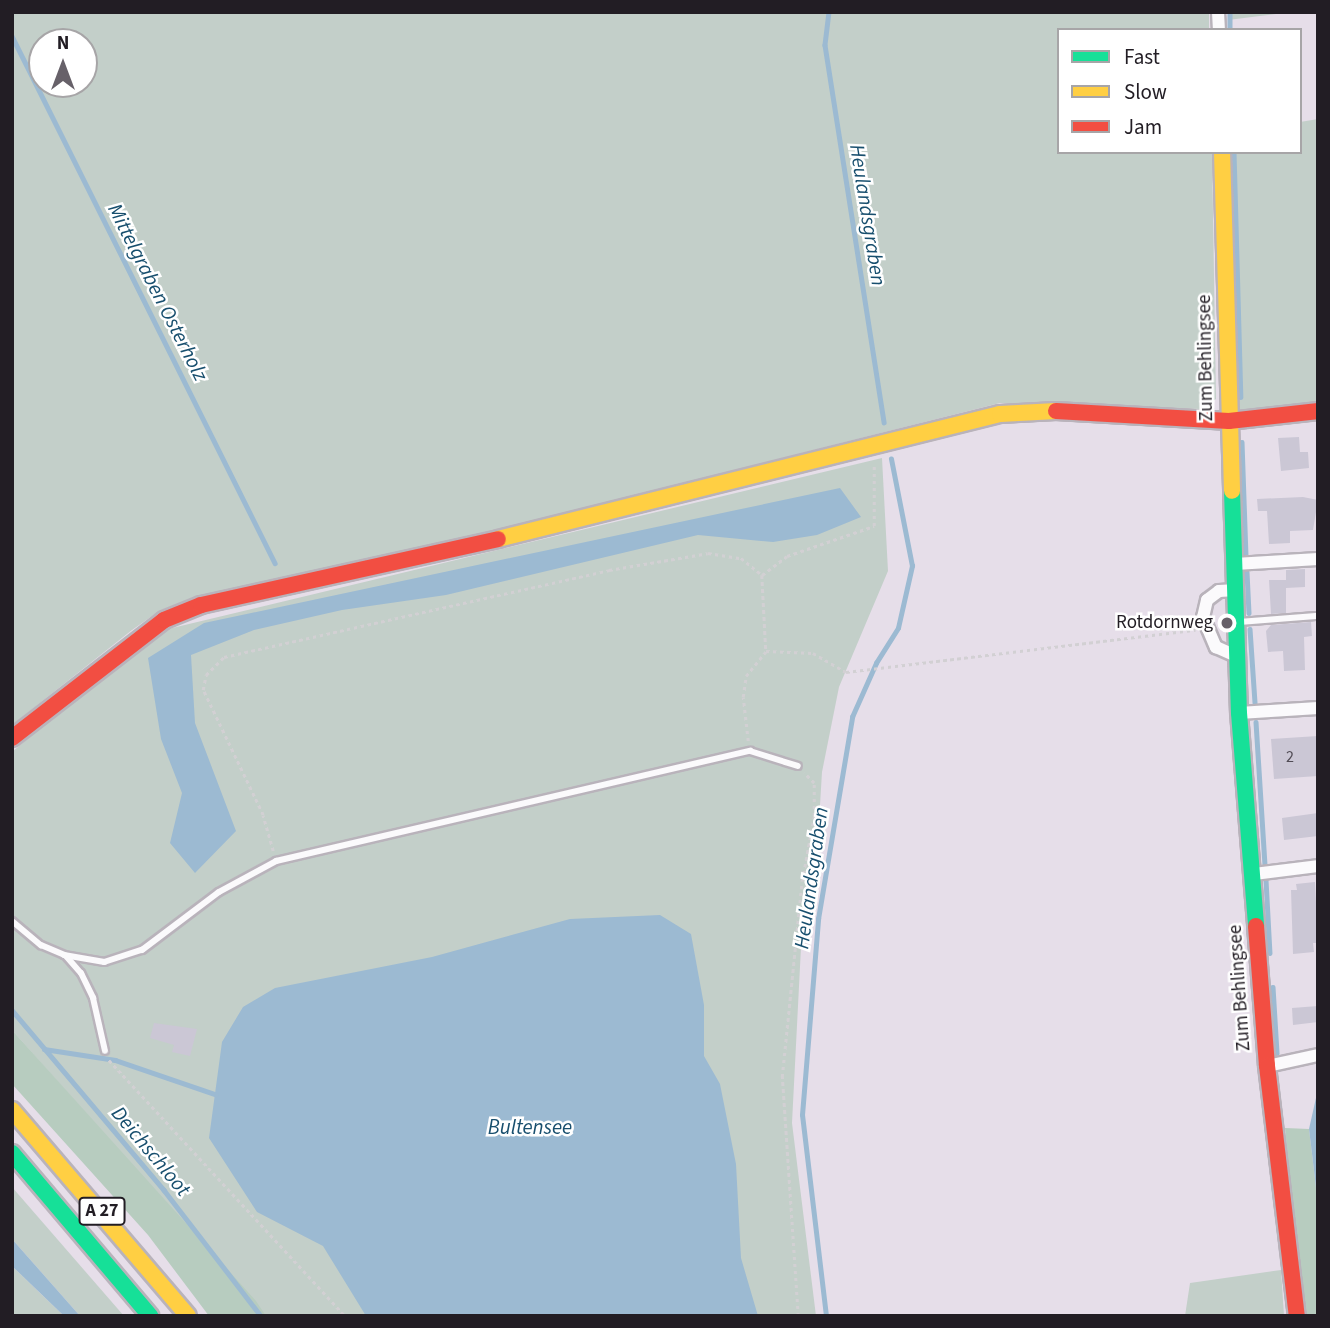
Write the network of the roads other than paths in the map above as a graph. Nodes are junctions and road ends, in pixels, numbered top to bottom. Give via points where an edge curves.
1 (1223, 154) edge
2 (1318, 411) edge
3 (1228, 421) junction
4 (1318, 559) edge
5 (1235, 564) junction
6 (1236, 590) junction
7 (1316, 616) dead end
8 (1237, 622) junction
9 (1238, 657) junction
10 (1318, 708) edge
11 (1239, 713) junction
12 (12, 738) edge
13 (798, 766) road end
14 (1318, 866) edge
15 (1254, 874) junction
16 (12, 921) edge
17 (64, 955) junction
18 (105, 1051) dead end
19 (1318, 1055) edge
20 (1267, 1066) junction
21 (12, 1110) edge
22 (12, 1153) edge
23 (150, 1316) edge
24 (188, 1316) edge
25 (1297, 1316) edge

1 - 3 main road, Zum Behlingsee
2 - 3 main road
3 - 5 main road, Zum Behlingsee
3 - 12 main road via 1038,410 1000,414 628,510 201,605 164,620 130,643
4 - 5 street
5 - 6 main road, Zum Behlingsee
6 - 8 main road, Zum Behlingsee
6 - 9 street via 1219,591 1207,600 1205,628 1216,647
7 - 8 lane
8 - 9 main road, Zum Behlingsee
9 - 11 main road, Zum Behlingsee
10 - 11 street
11 - 15 main road, Zum Behlingsee
13 - 17 lane via 750,751 276,861 219,892 142,950 104,962
14 - 15 street
15 - 20 main road, Zum Behlingsee
16 - 17 lane
17 - 18 lane via 81,973 93,998
19 - 20 street
20 - 25 main road, Zum Behlingsee
21 - 24 main road, A 27
22 - 23 main road, A 27

